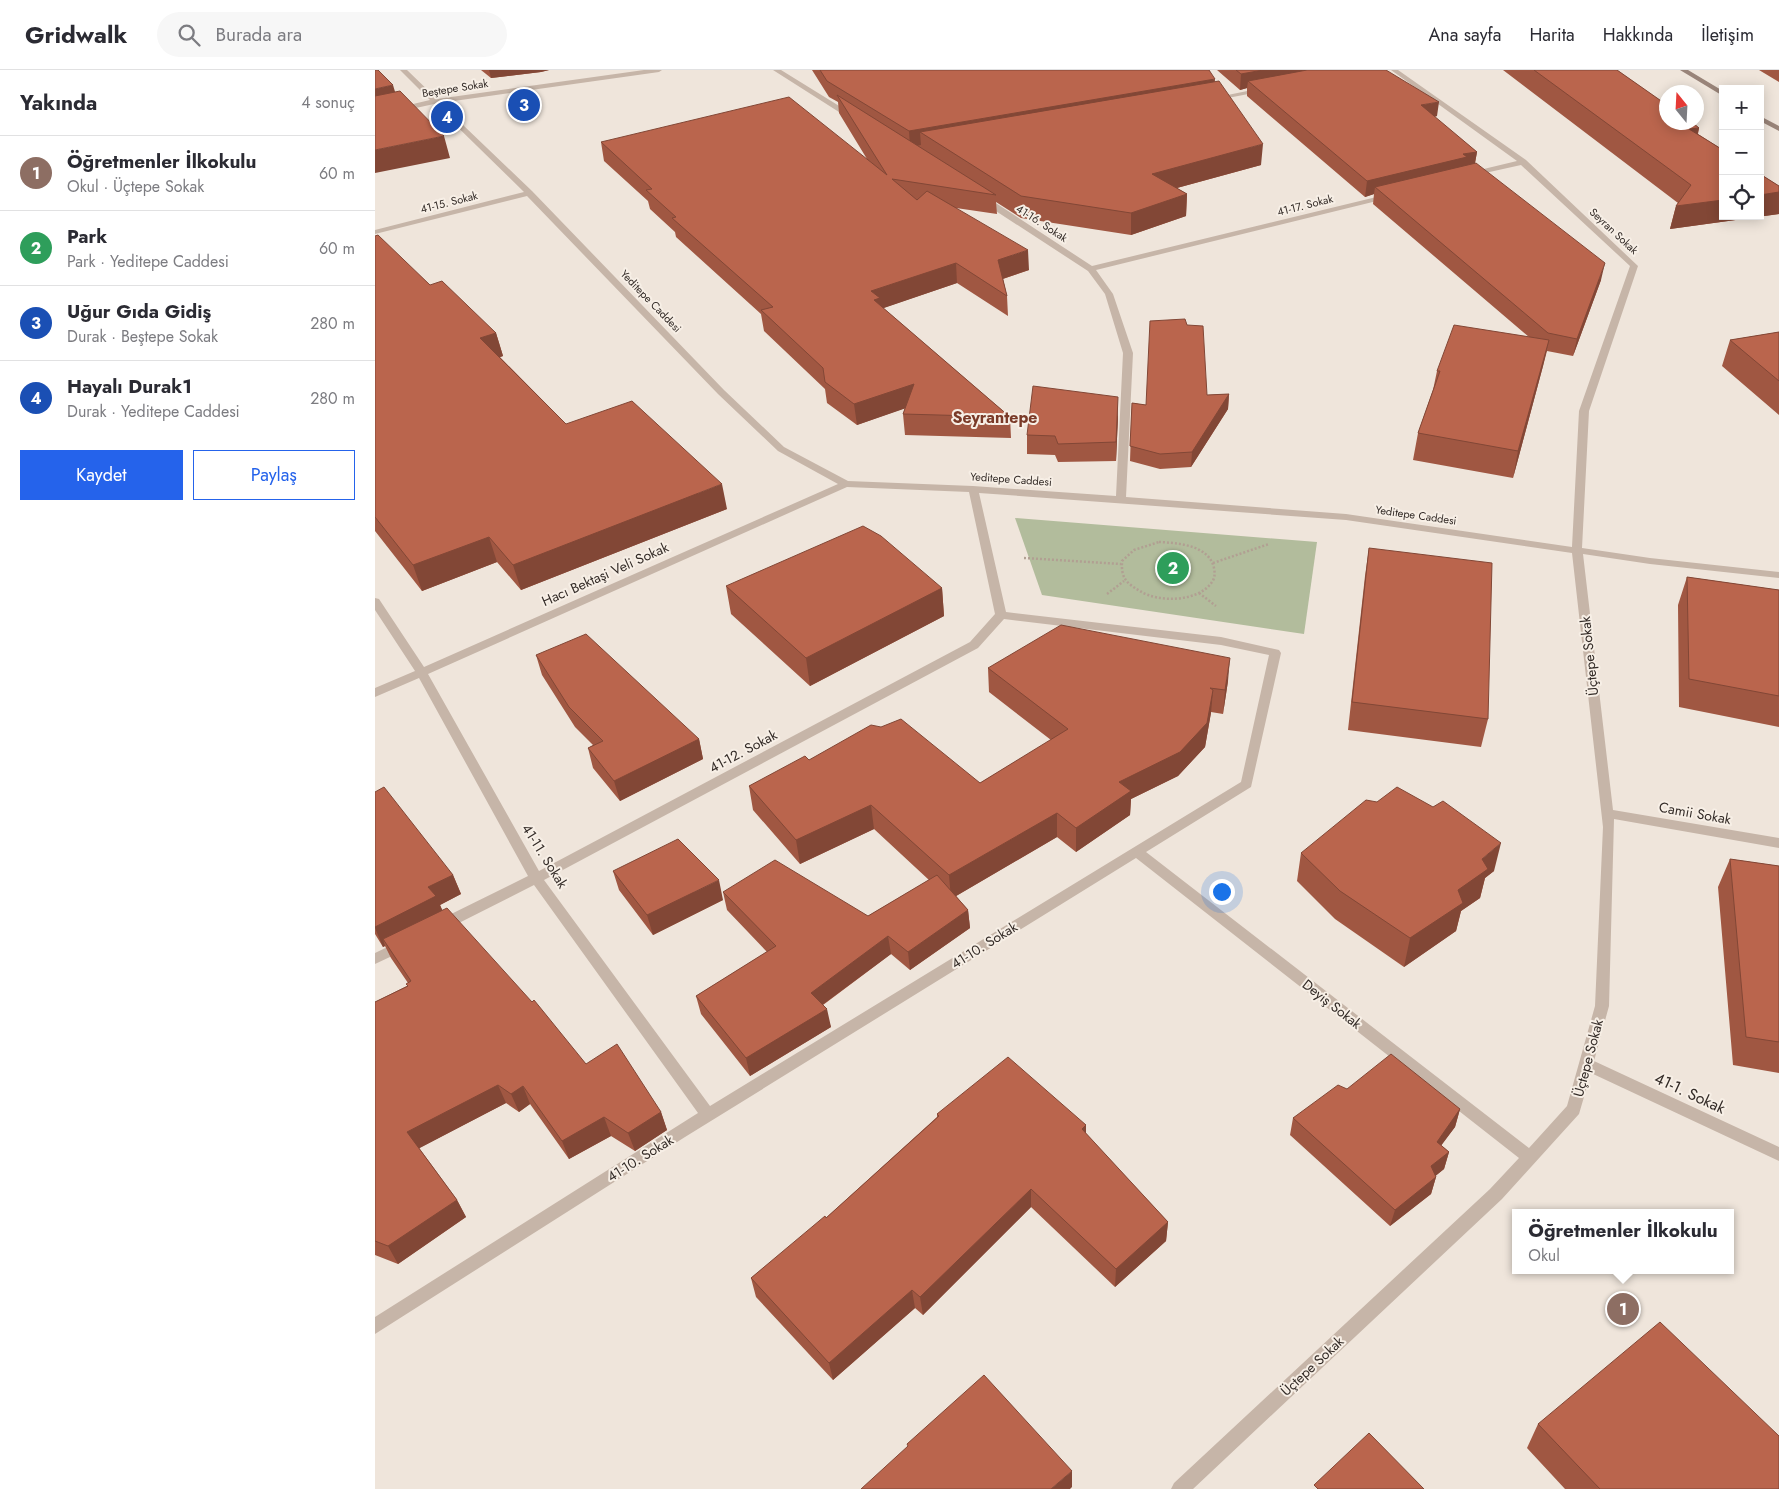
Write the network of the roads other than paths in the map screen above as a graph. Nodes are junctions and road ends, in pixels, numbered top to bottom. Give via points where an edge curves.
1 (403, 70) edge
2 (659, 70) edge
3 (776, 70) edge
4 (1394, 70) edge
5 (1683, 70) edge
6 (1269, 88) edge
7 (1719, 92) edge
8 (437, 101) junction
9 (1201, 101) edge
10 (375, 115) edge
11 (1764, 120) edge
12 (859, 121) edge
13 (1779, 129) edge
14 (1523, 162) junction
15 (1466, 176) edge
16 (529, 192) junction
17 (1399, 193) edge
18 (976, 194) edge
19 (375, 232) edge
20 (1091, 269) junction
21 (846, 484) junction
22 (973, 489) junction
23 (1121, 500) junction
24 (1577, 551) junction
25 (1779, 575) edge
26 (375, 600) edge
27 (1001, 615) junction
28 (421, 672) junction
29 (375, 692) edge
30 (1607, 813) junction
31 (1779, 843) edge
32 (1136, 852) junction
33 (536, 878) junction
34 (434, 929) edge
35 (417, 937) edge
36 (375, 958) edge
37 (1586, 1064) junction
38 (709, 1115) junction
39 (1779, 1154) edge
40 (1529, 1157) junction
41 (375, 1326) edge
42 (1180, 1489) edge

1 - 8 street, Yeditepe Caddesi
2 - 8 street, Beştepe Sokak
3 - 12 street
4 - 14 street, Seyran Sokak
5 - 7 street
6 - 9 street
8 - 10 street, Beştepe Sokak
8 - 16 street, Yeditepe Caddesi
11 - 13 street
14 - 15 street
14 - 24 street, Seyran Sokak via 1634,266 1584,411
16 - 19 street, 41-15. Sokak
16 - 21 street, Yeditepe Caddesi via 721,392 781,449
17 - 20 street, 41-17. Sokak
18 - 20 street, 41-16. Sokak
20 - 23 street, 41-16. Sokak via 1109,294 1128,353
21 - 22 street, Yeditepe Caddesi
21 - 28 street, Hacı Bektaşi Veli Sokak
22 - 23 street, Yeditepe Caddesi
22 - 27 street
23 - 24 street, Yeditepe Caddesi via 1346,517
24 - 25 street, Yeditepe Caddesi
24 - 30 street, Üçtepe Sokak
26 - 28 street, 41-11. Sokak
27 - 32 street, 41-10. Sokak via 1221,641 1275,653 1247,784
27 - 33 street, 41-12. Sokak via 974,645
28 - 29 street, Hacı Bektaşi Veli Sokak
28 - 33 street, 41-11. Sokak
30 - 31 street, Camii Sokak
30 - 37 street, Üçtepe Sokak via 1602,1006
32 - 38 street, 41-10. Sokak
32 - 40 street, Deyiş Sokak
33 - 34 street, 41-12. Sokak
33 - 38 street, 41-11. Sokak
35 - 36 street
37 - 39 street, 41-1. Sokak
37 - 40 street, Üçtepe Sokak via 1574,1109
38 - 41 street, 41-10. Sokak
40 - 42 street, Üçtepe Sokak via 1496,1194

